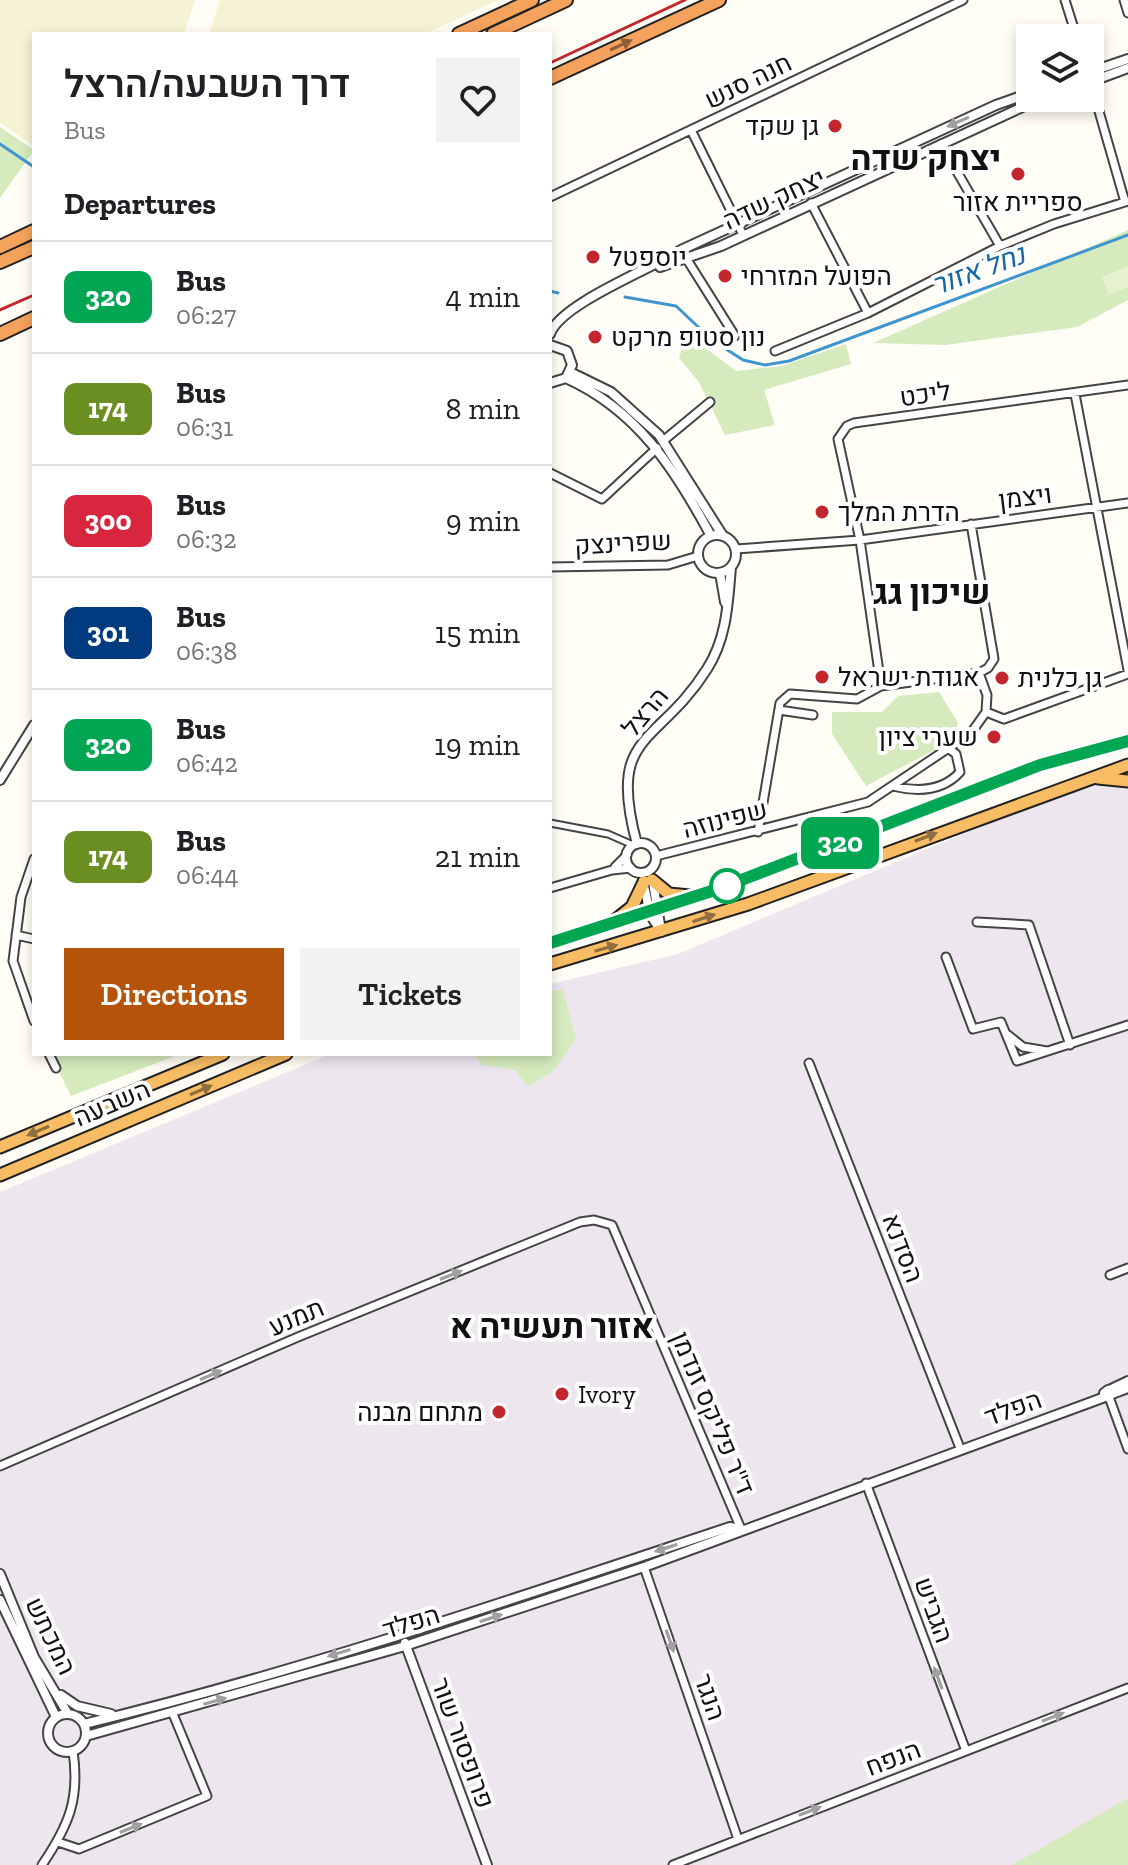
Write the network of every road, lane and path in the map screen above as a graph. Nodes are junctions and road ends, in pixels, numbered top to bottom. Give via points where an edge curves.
1 (532, 0) edge
2 (566, 0) edge
3 (719, 0) edge
4 (963, 0) edge
5 (1065, 0) edge
6 (1124, 0) edge
7 (1128, 13) edge
8 (1073, 24) edge
9 (463, 32) edge
10 (497, 32) edge
11 (1128, 59) edge
12 (1104, 67) edge
13 (1128, 68) edge
14 (1104, 76) edge
15 (552, 77) edge
16 (1016, 98) edge
17 (1016, 110) edge
18 (1100, 112) edge
19 (691, 130) junction
20 (941, 144) junction
21 (552, 196) edge
22 (1127, 201) edge
23 (811, 203) junction
24 (737, 223) junction
25 (32, 232) edge
26 (743, 235) junction
27 (1000, 246) junction
28 (0, 247) edge
29 (32, 248) edge
30 (681, 250) junction
31 (687, 260) junction
32 (0, 262) edge
33 (651, 269) junction
34 (868, 313) junction
35 (32, 319) edge
36 (557, 322) junction
37 (552, 331) edge
38 (0, 334) edge
39 (735, 336) dead end
40 (553, 345) edge
41 (775, 351) dead end
42 (568, 375) junction
43 (552, 382) edge
44 (1128, 385) edge
45 (1075, 394) junction
46 (710, 402) dead end
47 (660, 444) junction
48 (552, 474) edge
49 (1128, 503) edge
50 (1097, 508) junction
51 (971, 524) junction
52 (711, 536) junction
53 (723, 536) junction
54 (860, 540) junction
55 (736, 549) junction
56 (698, 556) junction
57 (552, 567) edge
58 (731, 567) junction
59 (720, 573) junction
60 (727, 614) junction
61 (1128, 672) edge
62 (979, 673) junction
63 (881, 686) junction
64 (779, 710) junction
65 (986, 712) junction
66 (813, 715) dead end
67 (32, 728) edge
68 (1128, 741) edge
69 (948, 748) junction
70 (1128, 765) edge
71 (3, 766) edge
72 (1090, 777) junction
73 (0, 780) edge
74 (1128, 781) edge
75 (893, 786) junction
76 (552, 823) edge
77 (758, 832) junction
78 (635, 844) junction
79 (627, 855) junction
80 (656, 856) junction
81 (32, 865) edge
82 (631, 868) junction
83 (612, 870) junction
84 (647, 876) junction
85 (552, 887) edge
86 (718, 889) junction
87 (655, 912) junction
88 (977, 922) dead end
89 (600, 929) junction
90 (661, 932) junction
91 (16, 935) junction
92 (32, 939) edge
93 (552, 942) edge
94 (946, 957) dead end
95 (13, 961) junction
96 (0, 962) edge
97 (552, 963) edge
98 (32, 1015) edge
99 (1128, 1025) edge
100 (1114, 1031) junction
101 (1128, 1031) edge
102 (1005, 1033) junction
103 (1070, 1045) junction
104 (1049, 1052) junction
105 (50, 1056) edge
106 (218, 1056) edge
107 (281, 1056) edge
108 (809, 1063) dead end
109 (56, 1068) dead end
110 (0, 1147) edge
111 (0, 1175) edge
112 (612, 1225) joint
113 (1128, 1268) edge
114 (1110, 1275) dead end
115 (1128, 1381) edge
116 (1128, 1388) edge
117 (1108, 1394) junction
118 (960, 1448) junction
119 (1128, 1449) edge
120 (0, 1466) edge
121 (866, 1483) junction
122 (741, 1529) junction
123 (644, 1567) junction
124 (0, 1574) edge
125 (0, 1600) edge
126 (402, 1634) junction
127 (405, 1646) junction
128 (52, 1686) junction
129 (1128, 1688) edge
130 (68, 1714) junction
131 (123, 1714) junction
132 (173, 1714) junction
133 (56, 1717) junction
134 (84, 1724) junction
135 (86, 1736) junction
136 (73, 1751) junction
137 (966, 1751) junction
138 (738, 1839) junction
139 (58, 1842) junction
140 (42, 1865) edge
141 (487, 1865) edge
142 (673, 1865) edge

1 - 9 highway
2 - 10 highway
15 -> 3 highway
4 - 19 street, חנה סנש
5 - 8 street
6 - 7 street
11 - 12 street
13 - 14 street
16 -> 24 street, יצחק שדה
17 - 20 street, יצחק שדה
18 - 22 street
19 - 21 street, חנה סנש
19 - 24 street
20 - 23 street, יצחק שדה
20 - 27 street
22 - 27 street
23 - 26 street, יצחק שדה
23 - 34 street
24 - 26 street
24 - 30 street, יצחק שדה
25 - 28 highway
26 - 31 street, יצחק שדה
27 - 34 street
29 - 32 highway
30 - 31 street
30 - 33 street, יצחק שדה
31 - 33 street, יצחק שדה
31 - 39 street
33 - 36 street, יצחק שדה via 577,305
34 - 41 street
35 - 38 highway
36 - 37 street, יצחק שדה
36 - 40 street
40 - 42 street via 571,357
42 - 43 street
42 - 47 street
44 - 45 street, ליכט
45 - 50 street
45 - 54 street, ליכט via 847,426 838,439
46 - 47 street
47 - 48 street via 602,499
47 - 52 street
47 - 53 street
49 - 50 street, ויצמן
50 - 51 street, ויצמן
50 - 61 street
51 - 54 street, ויצמן
51 - 62 street via 994,659
52 - 53 street
52 - 56 street via 701,544
53 - 55 street
54 - 55 street, ויצמן
54 - 63 street, ליכט
55 - 58 street
56 - 57 street, שפרינצק via 668,565
56 - 59 street via 703,567
58 - 59 street
58 - 60 street, הרצל
59 - 60 street, הרצל
60 - 78 street, הרצל via 707,669 640,743 629,767 627,810
61 - 65 street via 1015,718
62 - 63 street
62 - 65 street
63 - 64 street via 857,699 790,694
64 - 66 street
64 - 77 street
65 - 69 street, שפינוזה via 971,733
67 - 71 street
68 - 86 highway via 1040,765
69 - 75 street, שפינוזה
69 - 75 street via 956,754 960,772 950,782 917,792
70 - 72 highway
71 - 73 street
72 - 74 highway
90 -> 72 highway
75 - 77 street, שפינוזה via 868,802
76 - 78 street
77 - 80 street, שפינוזה
78 - 79 street
78 - 80 street via 650,845
79 - 82 street
79 - 83 street
80 - 84 street
81 - 91 street
82 - 83 street
82 - 84 street
83 - 85 street
84 - 86 highway via 676,896
84 - 87 street
84 - 89 highway via 627,912
86 - 87 highway
87 - 89 highway
87 - 90 street
88 - 103 street via 1029,925
89 - 93 highway
97 -> 90 highway
91 - 92 street
91 - 95 street
94 - 102 street via 973,1029 1001,1022
95 - 96 street
95 - 98 street
99 - 100 street
100 - 101 street
100 - 103 street
102 - 104 street via 1023,1047
102 - 104 street via 1017,1061
103 - 104 street
105 - 109 street
106 -> 110 highway, השבעה
111 -> 107 highway, השבעה
108 - 118 street, הסדנא
120 -> 112 street, תמנע via 580,1222
112 - 122 street, ד''ר פליקס זנדמן
113 - 114 street
115 - 117 street, הפלד
116 - 117 street, הפלד
117 - 118 street, הפלד
117 - 119 street
118 - 121 street, הפלד
121 - 122 street, הפלד
137 -> 121 street, הגביש
122 - 123 street, הפלד
122 -> 126 street, הפלד via 730,1527
127 -> 123 street, הפלד
123 -> 138 street, הנגר
124 - 128 street, המכתש via 34,1657
125 - 133 street, המכתש
126 - 127 street, פרופסור שור
126 -> 131 street, הפלד
132 -> 127 street, הפלד
127 - 141 street, פרופסור שור
128 - 130 street, המכתש
128 - 131 street via 77,1706
137 -> 129 street, הנפח
130 - 133 street
130 - 134 street
131 - 134 street, הפלד
132 - 135 street, הפלד
139 -> 132 street via 79,1849 207,1796
133 - 136 street via 49,1728 50,1741 58,1749
134 - 135 street
135 - 136 street
136 - 139 street via 76,1789
138 -> 137 street, הנפח
138 - 142 street, הנפח
139 - 140 street

